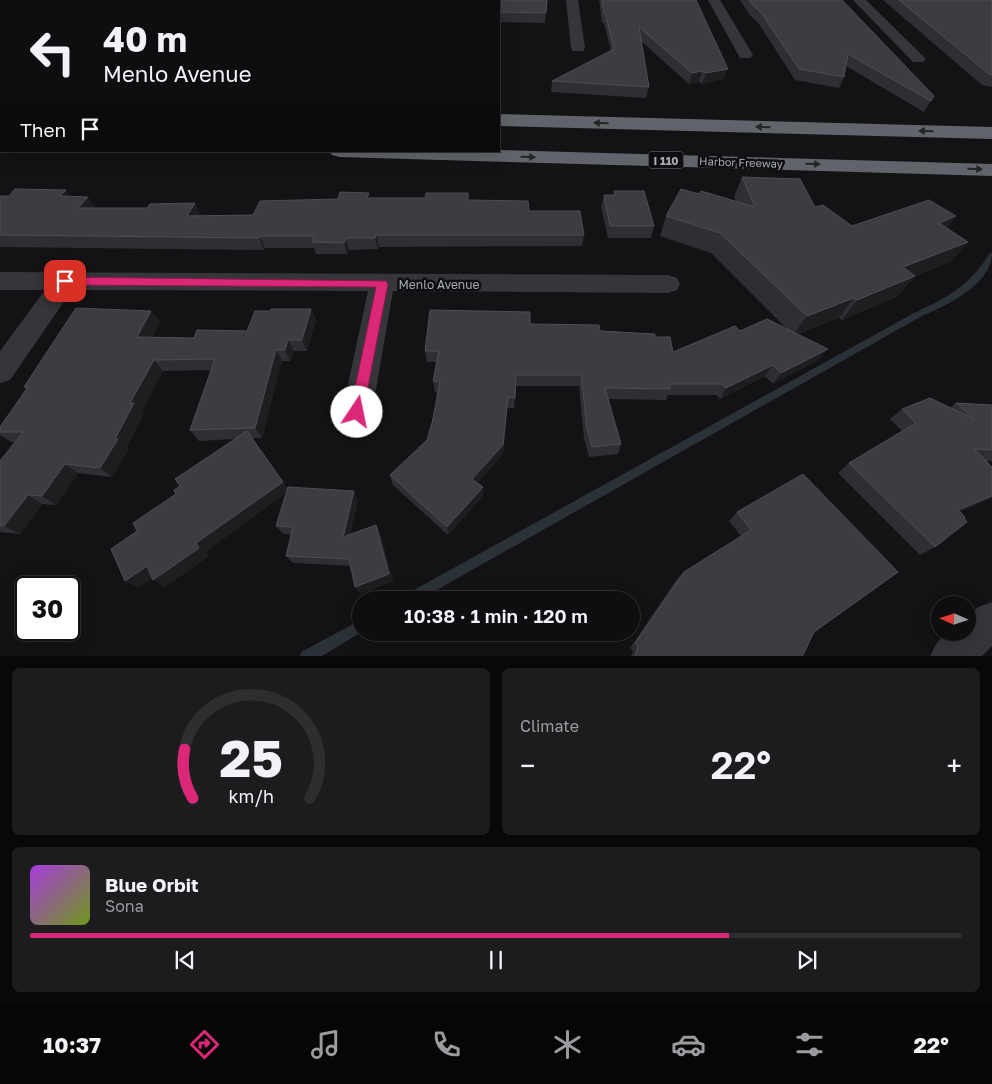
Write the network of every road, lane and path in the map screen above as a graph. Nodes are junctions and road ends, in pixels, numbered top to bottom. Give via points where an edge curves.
1 (572, 0) edge
2 (714, 0) edge
3 (859, 0) edge
4 (578, 48) dead end
5 (745, 56) dead end
6 (918, 59) dead end
7 (500, 120) edge
8 (992, 133) edge
9 (373, 152) edge
10 (992, 170) edge
11 (0, 281) edge
12 (65, 281) junction
13 (382, 284) junction
14 (668, 284) dead end
15 (0, 372) edge
16 (357, 412) dead end
17 (992, 621) edge
18 (950, 656) edge

1 - 4 street
2 - 5 street
3 - 6 street
8 -> 7 highway
9 -> 10 highway, Harbor Freeway / I 110
11 - 12 street, Menlo Avenue
12 - 13 street, Menlo Avenue
12 - 15 street
13 - 14 street, Menlo Avenue
13 - 16 street
17 - 18 street

